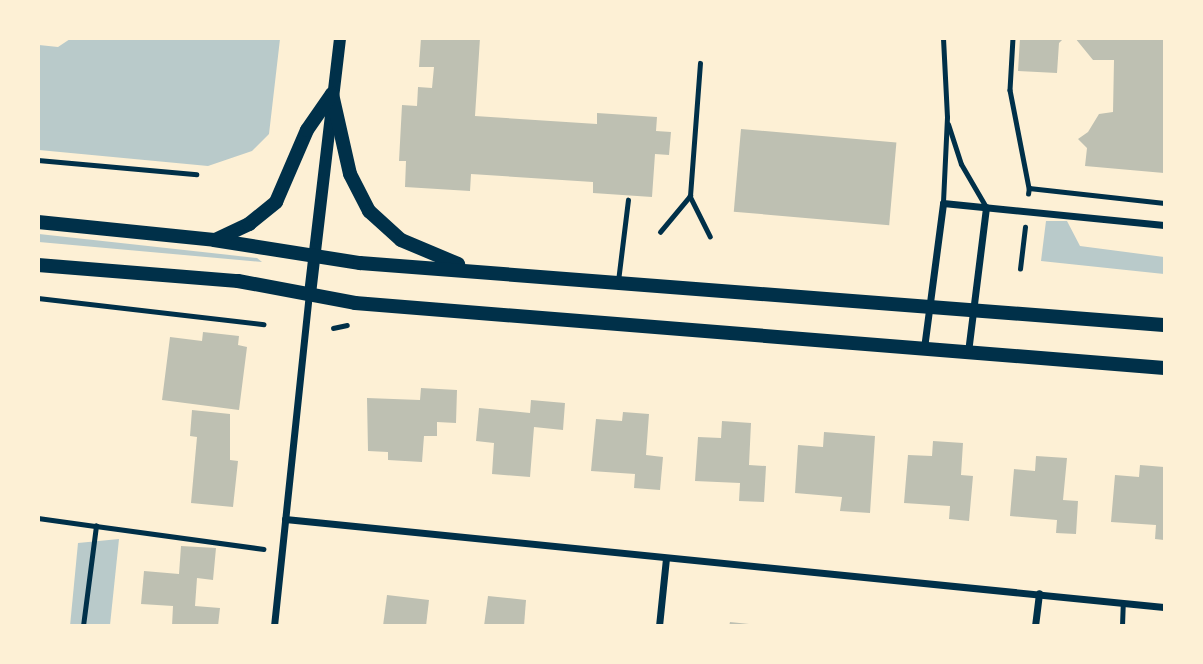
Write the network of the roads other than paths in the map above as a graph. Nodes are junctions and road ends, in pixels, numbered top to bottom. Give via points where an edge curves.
1 (340, 38) edge
2 (943, 38) edge
3 (332, 94) junction
4 (947, 117) junction
5 (628, 200) dead end
6 (943, 203) junction
7 (986, 207) junction
8 (38, 222) edge
9 (1164, 225) edge
10 (214, 240) junction
11 (317, 256) junction
12 (38, 265) edge
13 (475, 270) junction
14 (618, 281) junction
15 (310, 294) junction
16 (929, 307) junction
17 (974, 311) junction
18 (1164, 324) edge
19 (924, 348) junction
20 (968, 352) junction
21 (1164, 368) edge
22 (285, 519) junction
23 (666, 558) junction
24 (1039, 593) junction
25 (1123, 603) junction
26 (1164, 607) edge
27 (274, 625) edge
28 (659, 625) edge
29 (1035, 625) edge
30 (1122, 625) edge

1 - 3 street
2 - 4 lane
3 - 10 main road via 307,130 276,202 249,224
3 - 11 street
3 - 13 main road via 350,174 369,211 401,240
4 - 6 lane
4 - 7 lane via 961,164
5 - 14 lane
6 - 7 street
6 - 16 street
7 - 9 street
7 - 17 street
8 - 10 main road
10 - 11 main road
11 - 13 main road
11 - 15 street
12 - 15 main road via 238,281
13 - 14 main road
14 - 16 main road
15 - 19 main road via 355,303
15 - 22 street
16 - 17 main road
16 - 19 street
17 - 18 main road
17 - 20 street
19 - 20 main road
20 - 21 main road
22 - 23 street
22 - 27 street
23 - 24 street
23 - 28 street
24 - 25 street
24 - 29 street
25 - 26 street
25 - 30 lane

